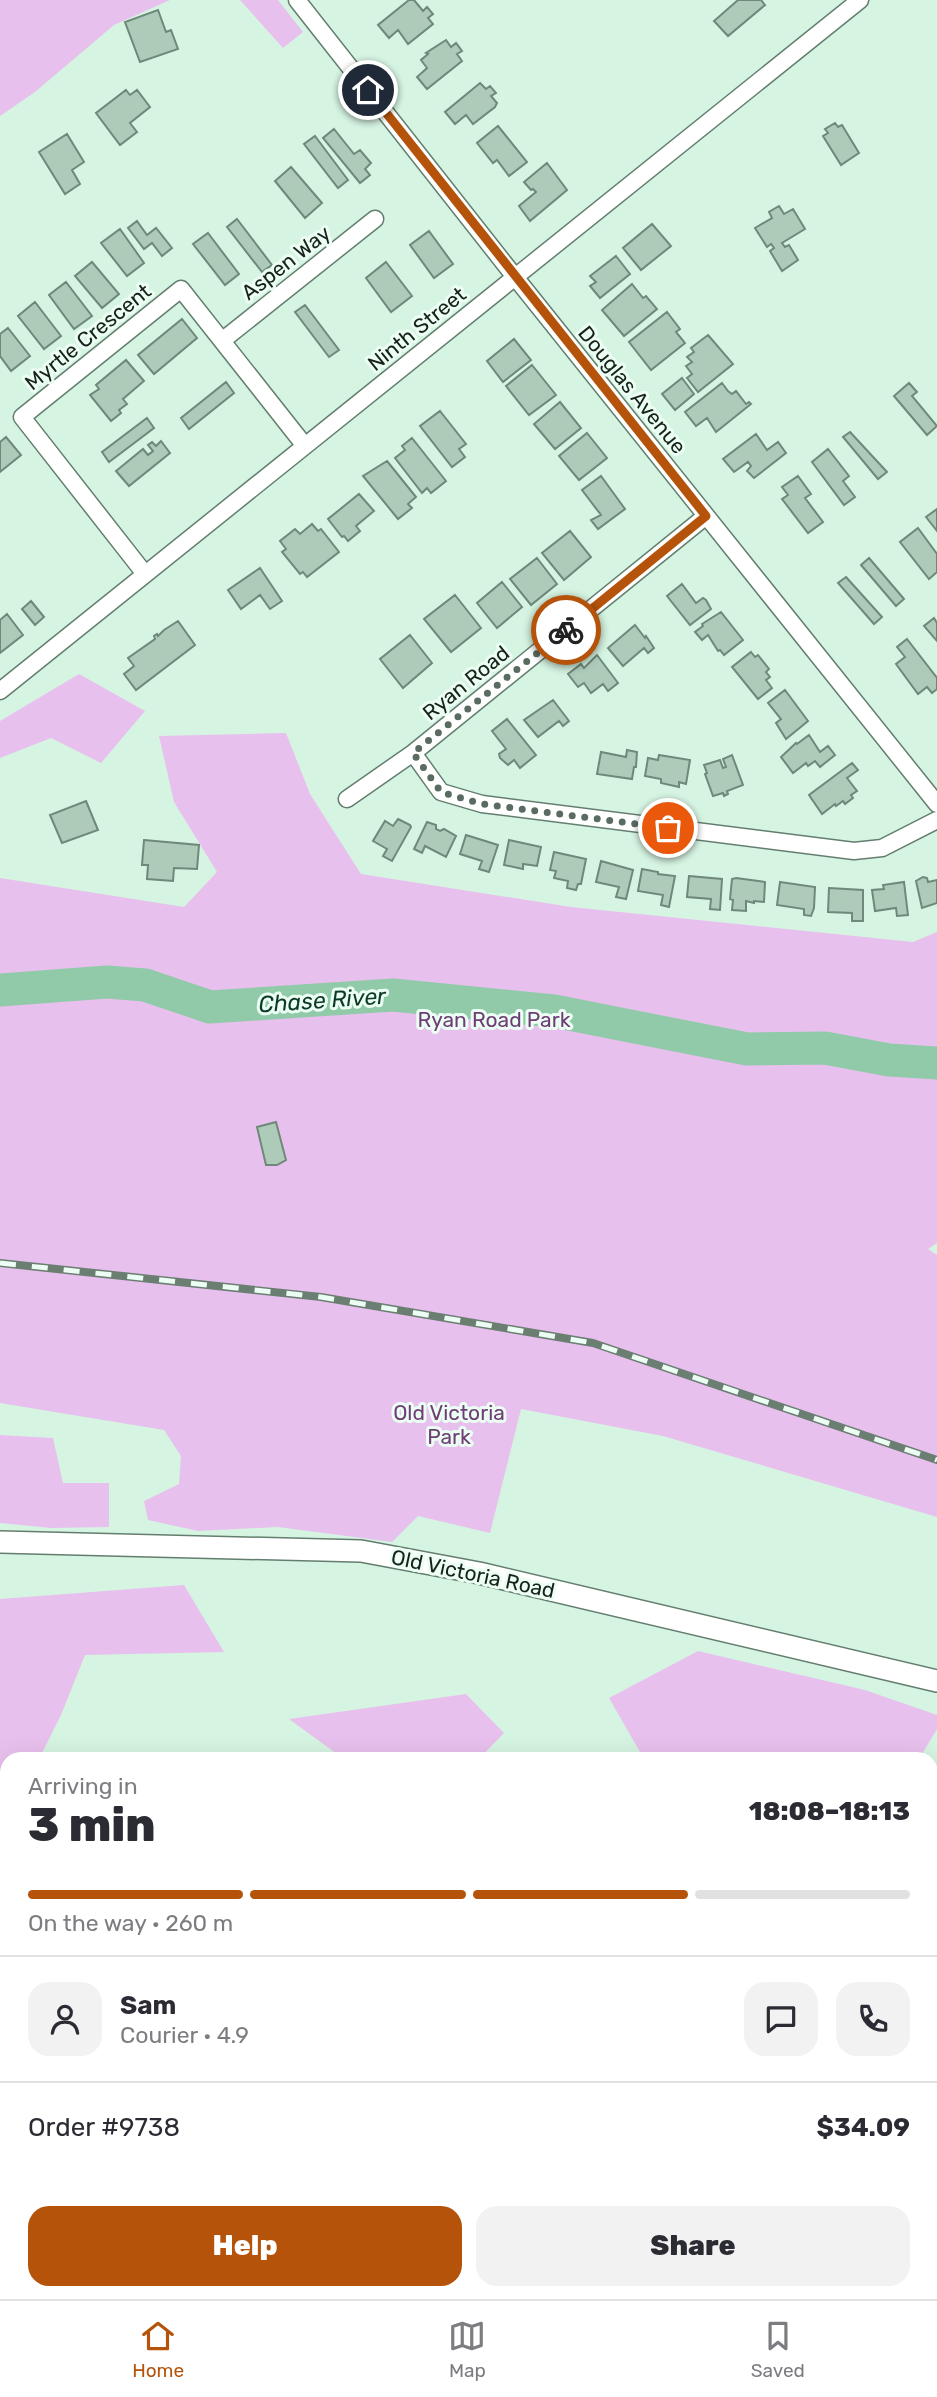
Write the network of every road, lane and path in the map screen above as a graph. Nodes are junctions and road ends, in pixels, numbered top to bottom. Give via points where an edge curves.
1 (297, 0) edge
2 (860, 0) edge
3 (375, 219) dead end
4 (515, 277) junction
5 (223, 340) junction
6 (305, 446) junction
7 (706, 516) junction
8 (145, 574) junction
9 (0, 691) edge
10 (413, 753) junction
11 (347, 800) dead end
12 (937, 804) edge
13 (937, 820) edge
14 (0, 1542) edge
15 (937, 1681) edge

1 - 4 street, Douglas Avenue
2 - 4 street, Ninth Street
3 - 5 street, Aspen Way
4 - 6 street, Ninth Street
4 - 7 street, Douglas Avenue
5 - 6 street, Myrtle Crescent
5 - 8 street, Myrtle Crescent via 181,289 22,417
6 - 8 street, Ninth Street
7 - 10 street, Ryan Road
7 - 12 street, Douglas Avenue
8 - 9 street, Ninth Street
10 - 11 street, Ryan Road
10 - 13 street via 441,792 482,804 854,852 882,848
14 - 15 street, Old Victoria Road via 361,1551 492,1576

